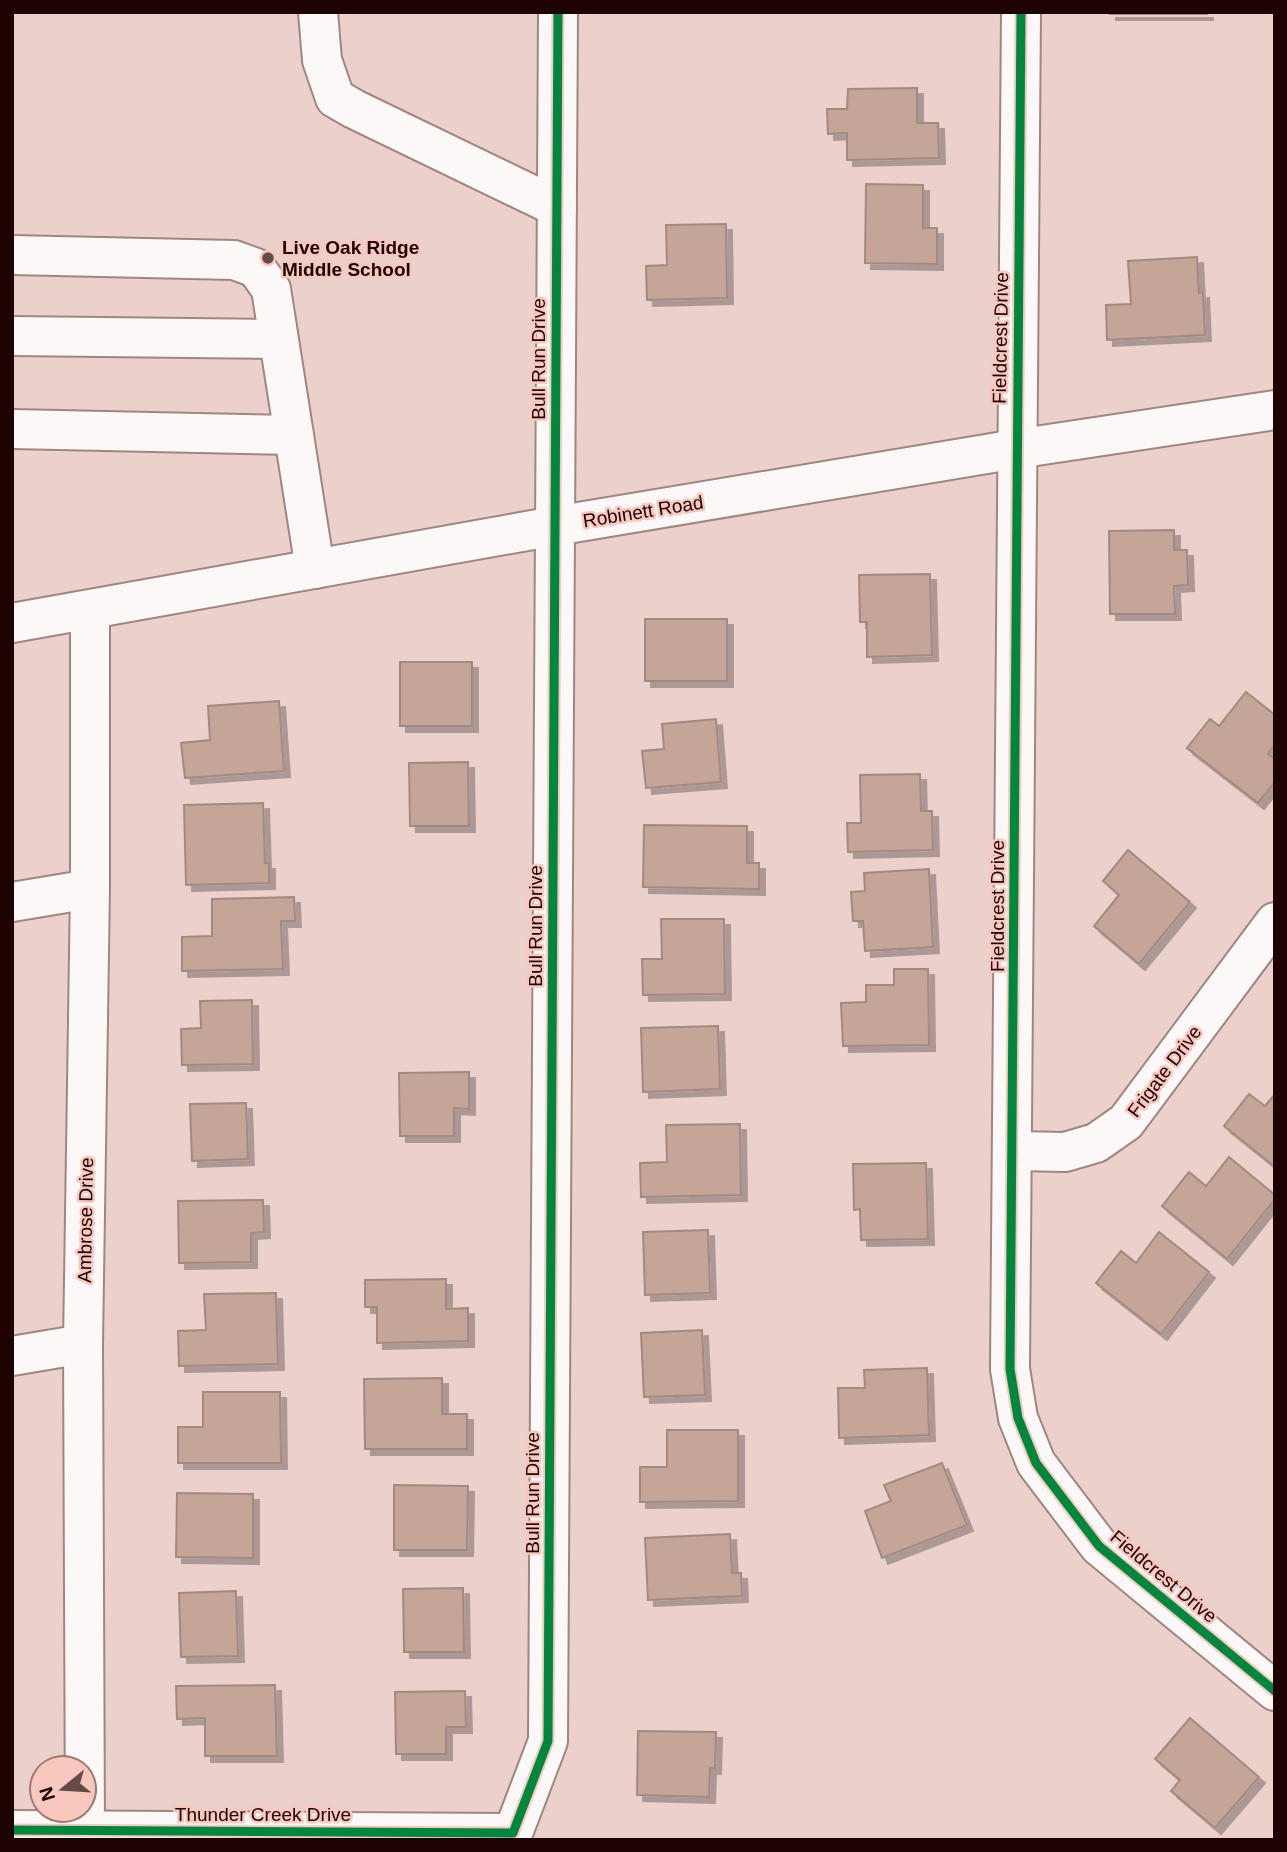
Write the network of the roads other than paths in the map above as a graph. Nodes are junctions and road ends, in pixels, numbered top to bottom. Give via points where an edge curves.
1 (318, 12) edge
2 (558, 12) edge
3 (1021, 12) edge
4 (557, 207) junction
5 (12, 255) edge
6 (12, 336) edge
7 (278, 340) junction
8 (1275, 410) edge
9 (12, 429) edge
10 (294, 435) junction
11 (1016, 449) junction
12 (555, 526) junction
13 (315, 569) junction
14 (90, 610) junction
15 (12, 623) edge
16 (90, 888) junction
17 (12, 902) edge
18 (1275, 922) edge
19 (1013, 1151) junction
20 (83, 1345) junction
21 (12, 1356) edge
22 (1275, 1691) edge
23 (12, 1830) edge
24 (85, 1830) junction
25 (513, 1833) joint

1 - 4 street via 322,60 335,98
2 - 4 street, Bull Run Drive
3 - 11 street, Fieldcrest Drive
4 - 12 street, Bull Run Drive
5 - 7 street via 234,260 256,268 271,289
6 - 7 street
7 - 10 street
8 - 11 street, Robinett Road
9 - 10 street
10 - 13 street
11 - 12 street, Robinett Road
11 - 19 street, Fieldcrest Drive
12 - 13 street, Robinett Road
12 - 25 street, Bull Run Drive via 548,1741
13 - 14 street, Robinett Road
14 - 15 street, Robinett Road
14 - 16 street, Ambrose Drive
16 - 17 street
16 - 20 street, Ambrose Drive
18 - 19 street, Frigate Drive via 1126,1122 1096,1143 1065,1152
19 - 22 street, Fieldcrest Drive via 1010,1369 1018,1418 1036,1463 1099,1546
20 - 21 street
20 - 24 street, Ambrose Drive
23 - 24 street, Thunder Creek Drive
24 - 25 street, Thunder Creek Drive

